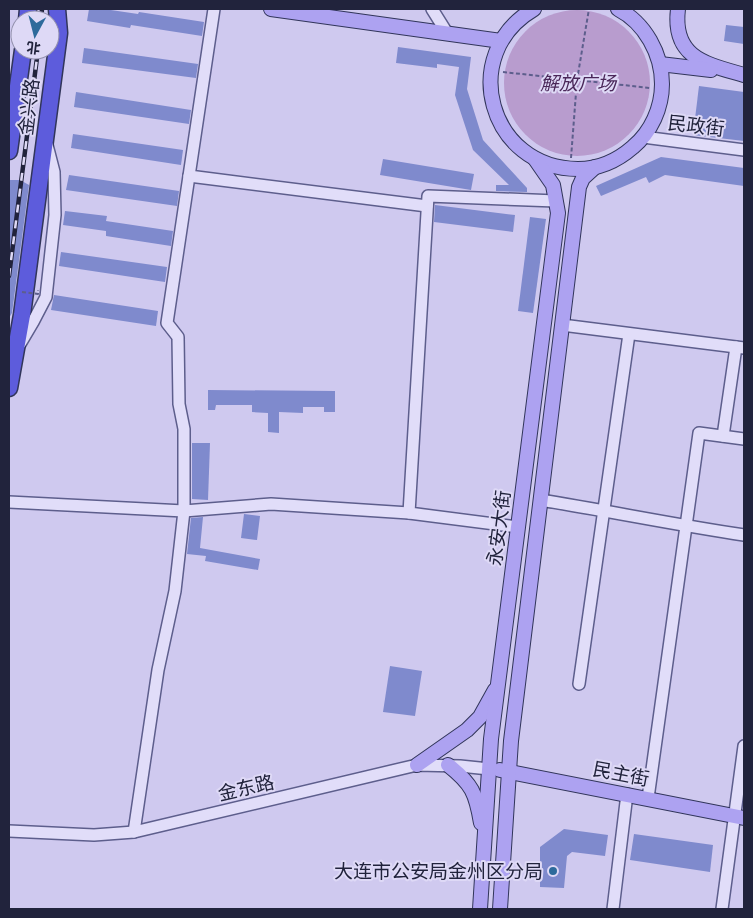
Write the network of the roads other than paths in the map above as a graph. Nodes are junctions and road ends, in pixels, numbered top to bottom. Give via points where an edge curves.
1 (57, 9) edge
2 (214, 9) edge
3 (271, 9) edge
4 (432, 9) edge
5 (534, 9) edge
6 (639, 9) edge
7 (678, 9) edge
8 (621, 10) edge
9 (447, 33) junction
10 (501, 41) junction
11 (22, 60) edge
12 (660, 64) junction
13 (744, 75) edge
14 (643, 137) junction
15 (744, 150) edge
16 (9, 151) edge
17 (535, 159) junction
18 (595, 167) junction
19 (189, 176) junction
20 (556, 201) junction
21 (427, 206) junction
22 (562, 325) junction
23 (628, 334) junction
24 (740, 348) edge
25 (9, 388) edge
26 (723, 436) junction
27 (744, 440) edge
28 (540, 500) junction
29 (9, 502) edge
30 (603, 510) junction
31 (184, 511) junction
32 (409, 513) junction
33 (686, 526) junction
34 (518, 527) junction
35 (744, 535) edge
36 (579, 684) dead end
37 (498, 685) junction
38 (744, 746) edge
39 (417, 765) junction
40 (448, 766) junction
41 (489, 769) junction
42 (509, 771) junction
43 (627, 794) junction
44 (648, 798) junction
45 (739, 817) edge
46 (9, 831) edge
47 (134, 832) junction
48 (485, 843) junction
49 (480, 909) edge
50 (500, 909) edge
51 (613, 909) edge
52 (722, 909) edge

1 - 25 highway, 金兴路 via 59,33 22,315
2 - 19 street
3 - 9 main road
4 - 9 street
5 - 10 main road via 511,27
6 - 8 main road
7 - 13 main road via 677,20 684,47 708,64
8 - 12 main road via 647,34
9 - 10 main road
10 - 17 main road via 491,70 490,86 496,115 512,140
11 - 16 highway, 金兴路
12 - 13 main road
12 - 14 main road via 660,104
14 - 15 street, 民政街
14 - 18 main road via 626,153
17 - 18 main road via 570,169
17 - 20 main road, 永安大街 via 553,185
18 - 22 main road, 永安大街 via 579,187
19 - 21 street
19 - 31 street via 167,323 178,337 179,404 184,429
20 - 21 street via 428,196
20 - 34 main road, 永安大街 via 558,212
21 - 32 street
22 - 23 street
22 - 28 main road, 永安大街
23 - 24 street
23 - 30 street
24 - 26 street
26 - 27 street
26 - 33 street via 700,433
28 - 30 street
28 - 42 main road, 永安大街
29 - 31 street
30 - 33 street
30 - 36 street
31 - 32 street via 271,504
31 - 47 street
32 - 34 street
33 - 35 street
33 - 44 street
34 - 37 main road, 永安大街
37 - 39 main road via 480,717 468,730
37 - 41 main road, 永安大街
38 - 45 street
39 - 40 street, 金东路
39 - 47 street, 金东路
40 - 41 street, 金东路
40 - 48 main road via 472,789
41 - 42 main road, 民主街
41 - 48 main road, 永安大街
42 - 43 main road, 民主街
42 - 50 main road, 永安大街
43 - 44 main road, 民主街
43 - 51 street
44 - 45 main road, 民主街
45 - 52 street
46 - 47 street, 金东路 via 94,835
48 - 49 main road, 永安大街

